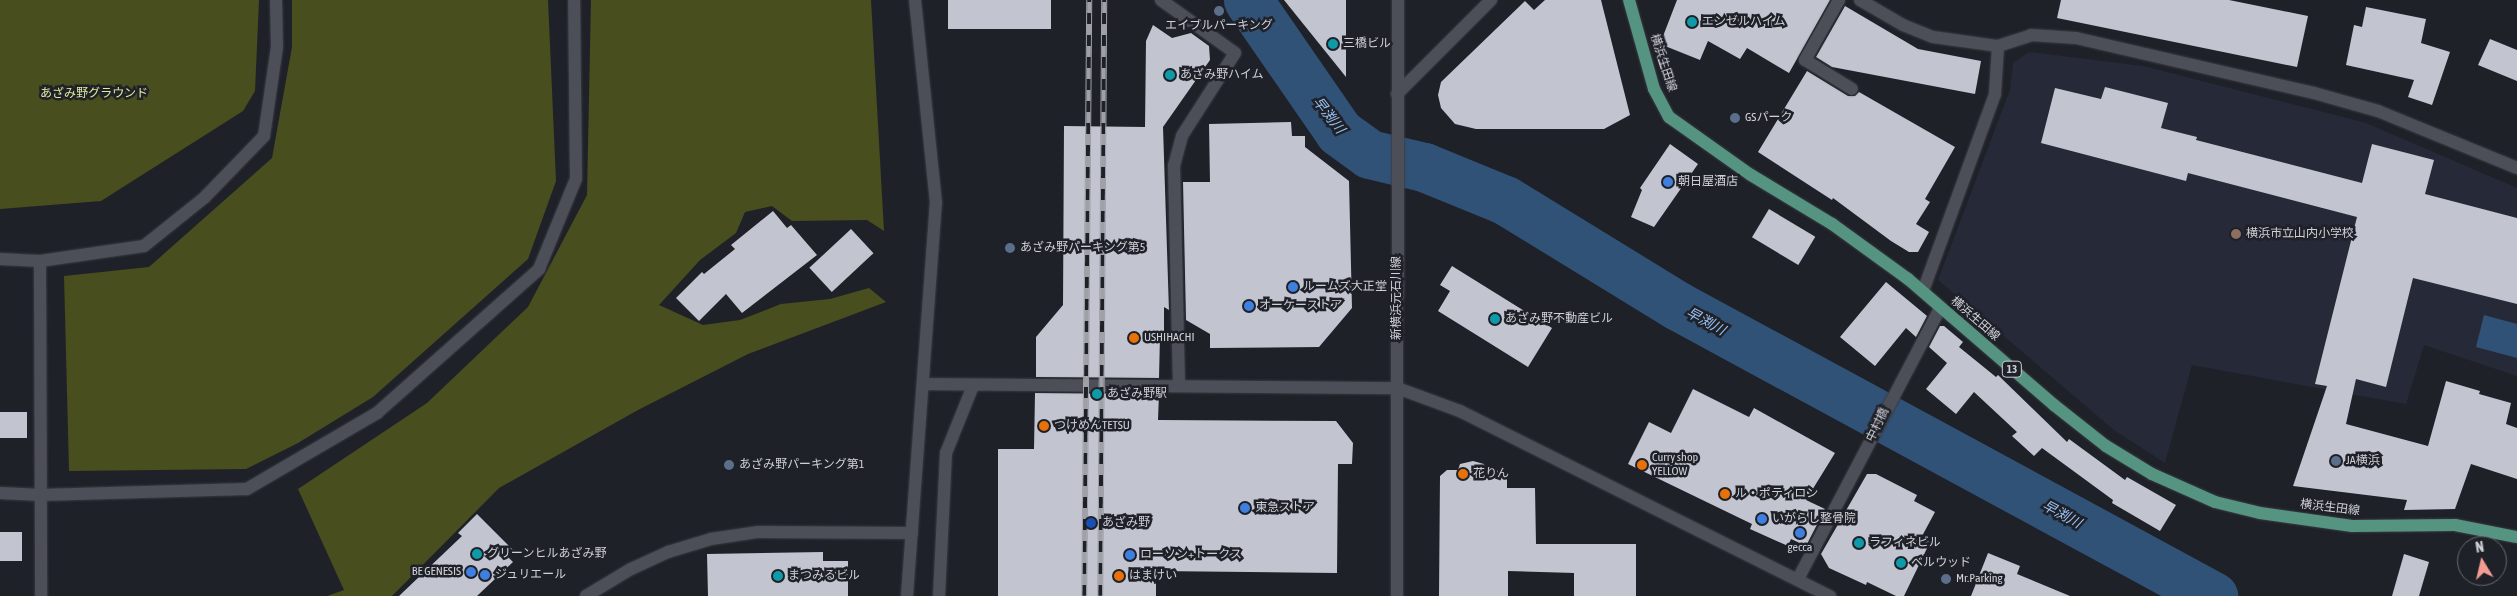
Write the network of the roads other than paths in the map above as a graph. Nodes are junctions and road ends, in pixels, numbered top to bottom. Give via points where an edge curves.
1 (276, 0) edge
2 (574, 0) edge
3 (915, 0) edge
4 (1160, 0) edge
5 (1398, 0) edge
6 (1492, 0) edge
7 (1629, 0) edge
8 (1840, 0) edge
9 (1860, 0) edge
10 (1998, 46) junction
11 (1852, 89) dead end
12 (1397, 94) junction
13 (2517, 168) edge
14 (0, 259) edge
15 (40, 261) junction
16 (1923, 291) junction
17 (1940, 308) junction
18 (923, 384) junction
19 (1179, 385) junction
20 (973, 386) junction
21 (1397, 388) junction
22 (0, 493) edge
23 (40, 495) junction
24 (912, 533) junction
25 (2517, 537) edge
26 (1798, 579) junction
27 (41, 596) edge
28 (586, 596) edge
29 (908, 596) edge
30 (939, 596) edge
31 (1397, 596) edge
32 (1830, 596) edge

1 - 15 street via 277,47 264,136 204,198 144,246
2 - 23 street via 576,178 539,269 377,413 247,489
3 - 18 street via 936,176
4 - 19 street via 1235,53 1182,136 1174,165
5 - 12 street, 新横浜元石川線
6 - 12 street
7 - 16 main road, 横浜生田線 / 13 via 1654,89 1669,117 1751,175 1832,224
8 - 11 street via 1806,60
9 - 10 street via 1903,25 1933,37
10 - 13 street via 2031,36 2076,38 2304,91 2378,111
10 - 16 street via 1995,94
12 - 21 street, 新横浜元石川線
14 - 15 street
15 - 23 street
16 - 17 main road, 横浜生田線 / 13
17 - 25 main road, 横浜生田線 / 13 via 2106,446 2152,474 2215,502 2260,513 2352,526 2455,525
17 - 26 street, 中村橋
18 - 20 street
18 - 24 street
19 - 20 street
19 - 21 street
20 - 30 street via 946,453
21 - 26 street via 1460,411
21 - 31 street, 新横浜元石川線
22 - 23 street
23 - 27 street
24 - 28 street via 758,532 711,539 668,552 631,569
24 - 29 street
26 - 32 street

